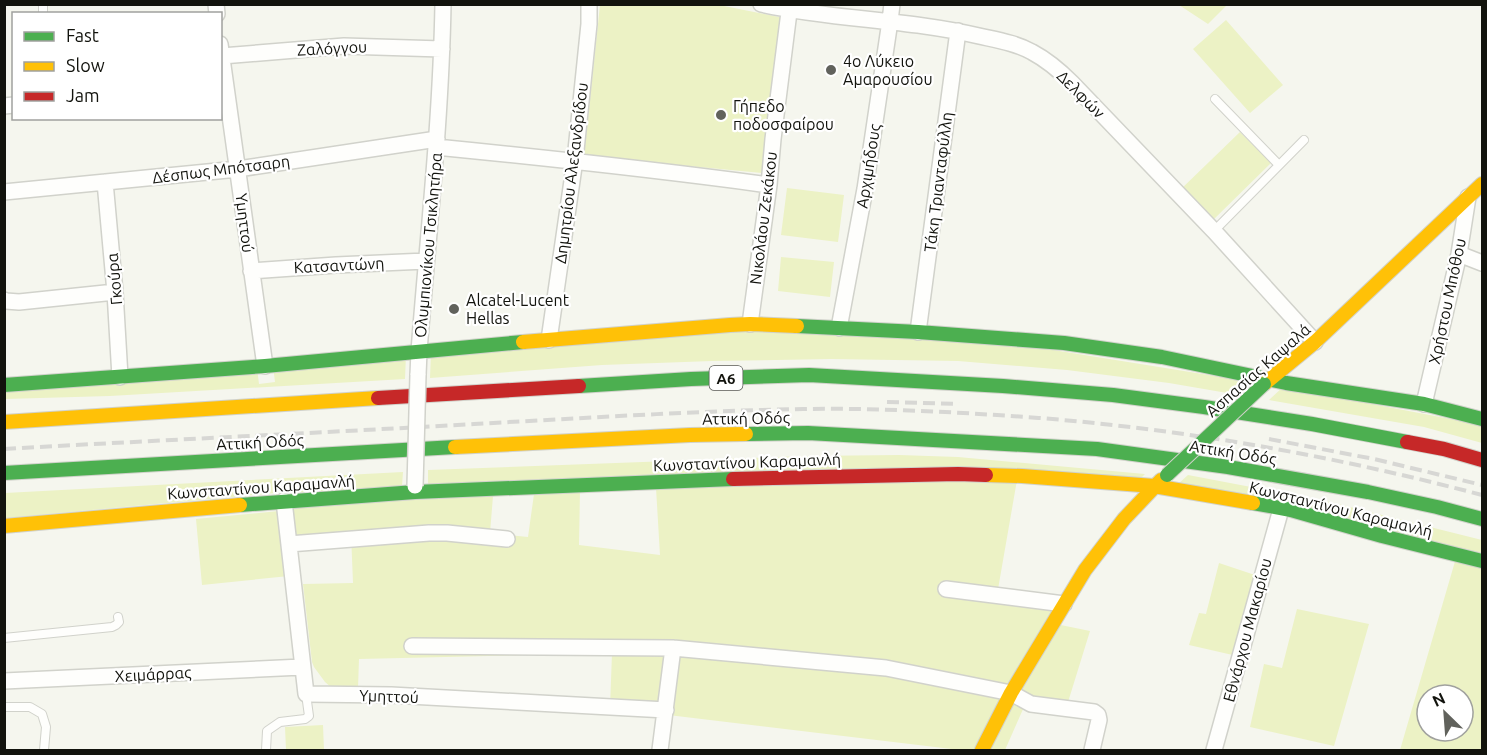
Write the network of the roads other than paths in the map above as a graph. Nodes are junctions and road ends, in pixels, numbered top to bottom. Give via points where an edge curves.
1 (443, 4) edge
2 (589, 4) edge
3 (760, 4) edge
4 (892, 4) edge
5 (790, 8) edge
6 (890, 21) junction
7 (958, 31) junction
8 (442, 49) junction
9 (222, 50) edge
10 (222, 67) edge
11 (223, 84) edge
12 (1215, 99) dead end
13 (1304, 140) dead end
14 (436, 143) junction
15 (575, 160) junction
16 (1279, 165) junction
17 (238, 169) junction
18 (105, 182) junction
19 (1482, 184) edge
20 (769, 185) junction
21 (4, 192) edge
22 (1468, 197) junction
23 (1214, 231) junction
24 (1459, 254) junction
25 (426, 261) junction
26 (1482, 263) edge
27 (251, 271) junction
28 (115, 292) junction
29 (4, 300) edge
30 (750, 324) junction
31 (839, 328) junction
32 (918, 332) junction
33 (549, 340) junction
34 (1315, 342) junction
35 (419, 353) junction
36 (265, 366) junction
37 (120, 377) junction
38 (1267, 382) junction
39 (4, 385) edge
40 (1314, 386) junction
41 (1424, 404) junction
42 (1482, 419) edge
43 (4, 422) edge
44 (1482, 460) edge
45 (4, 473) edge
46 (1154, 486) junction
47 (415, 489) junction
48 (1117, 493) junction
49 (284, 501) junction
50 (1281, 508) junction
51 (1124, 519) junction
52 (1482, 519) edge
53 (4, 526) edge
54 (507, 539) dead end
55 (289, 544) junction
56 (1482, 561) edge
57 (946, 589) dead end
58 (1064, 604) junction
59 (118, 617) dead end
60 (4, 638) edge
61 (412, 646) dead end
62 (673, 648) junction
63 (302, 667) junction
64 (4, 681) edge
65 (1011, 693) junction
66 (306, 694) junction
67 (4, 706) edge
68 (666, 710) junction
69 (44, 750) edge
70 (266, 750) edge
71 (660, 750) edge
72 (982, 750) edge
73 (1092, 750) edge
74 (1214, 750) edge

1 - 8 street, Ολυμπιονίκου Τσικλητήρα
2 - 15 street, Δημητρίου Αλεξανδρίδου
3 - 5 street, Δελφών
4 - 6 street, Αρχιμήδους
5 - 6 street, Δελφών
5 - 20 street, Νικολάου Ζεκάκου
6 - 7 street, Δελφών
6 - 31 street, Αρχιμήδους
7 - 23 street, Δελφών via 1018,45 1058,69
7 - 32 street, Τάκη Τριανταφύλλη
8 - 9 street, Ζαλόγγου via 344,46
8 - 14 street, Ολυμπιονίκου Τσικλητήρα
10 - 11 street, Υμηττού
11 - 17 street, Υμηττού
12 - 16 lane
13 - 16 lane
14 - 15 street, Δέσπως Μπότσαρη
14 - 17 street, Δέσπως Μπότσαρη
14 - 25 street, Ολυμπιονίκου Τσικλητήρα
15 - 20 street, Δέσπως Μπότσαρη
15 - 33 street, Δημητρίου Αλεξανδρίδου
16 - 23 lane
17 - 18 street, Δέσπως Μπότσαρη
17 - 27 street, Υμηττού
18 - 21 street, Δέσπως Μπότσαρη
18 - 28 street, Γκούρα
19 - 22 main road, Ασπασίας Καψαλά
20 - 30 street, Νικολάου Ζεκάκου
22 - 24 street, Χρήστου Μπόθου
22 - 34 main road, Ασπασίας Καψαλά
23 - 34 street, Δελφών
24 - 26 street
24 - 41 street, Χρήστου Μπόθου
25 - 27 street, Κατσαντώνη
25 - 35 street, Ολυμπιονίκου Τσικλητήρα
27 - 36 street, Υμηττού
28 - 29 street via 19,302
28 - 37 street, Γκούρα
30 - 31 main road
30 - 33 main road
31 - 32 main road
32 - 38 main road via 1094,347 1162,357
33 - 35 main road
34 - 38 main road, Ασπασίας Καψαλά
34 - 40 main road via 1307,353 1305,369
35 - 36 main road
35 - 47 street, Ολυμπιονίκου Τσικλητήρα, bridge
36 - 37 main road
37 - 39 main road
38 - 40 main road
38 - 46 main road, Ασπασίας Καψαλά, bridge
40 - 41 main road
41 - 42 main road
43 - 44 main road, Α6 via 809,375 1113,395 1312,424
45 - 52 main road, Αττική Οδός via 502,444 808,432 1097,449 1357,490
46 - 48 main road, Κωνσταντίνου Καραμανλή
46 - 50 main road, Κωνσταντίνου Καραμανλή
46 - 51 main road, Ασπασίας Καψαλά
47 - 48 main road, Κωνσταντίνου Καραμανλή via 990,475 1088,480
47 - 49 main road, Κωνσταντίνου Καραμανλή
48 - 51 main road
49 - 53 main road, Κωνσταντίνου Καραμανλή
49 - 55 street
50 - 56 main road, Κωνσταντίνου Καραμανλή
50 - 74 street, Εθνάρχου Μακαρίου
51 - 58 main road, Ασπασίας Καψαλά
54 - 55 street via 429,533
55 - 63 street
57 - 58 street
58 - 65 main road, Ασπασίας Καψαλά
59 - 60 lane via 119,622 112,627
61 - 62 street
62 - 65 street via 886,668
62 - 68 street
63 - 64 street, Χειμάρρας
63 - 66 street
65 - 72 main road, Ασπασίας Καψαλά
65 - 73 street via 1031,704 1096,713 1099,720
66 - 68 street, Υμηττού
66 - 70 lane via 309,716 280,722 267,731
67 - 69 lane via 30,707 42,714 46,727
68 - 71 street

